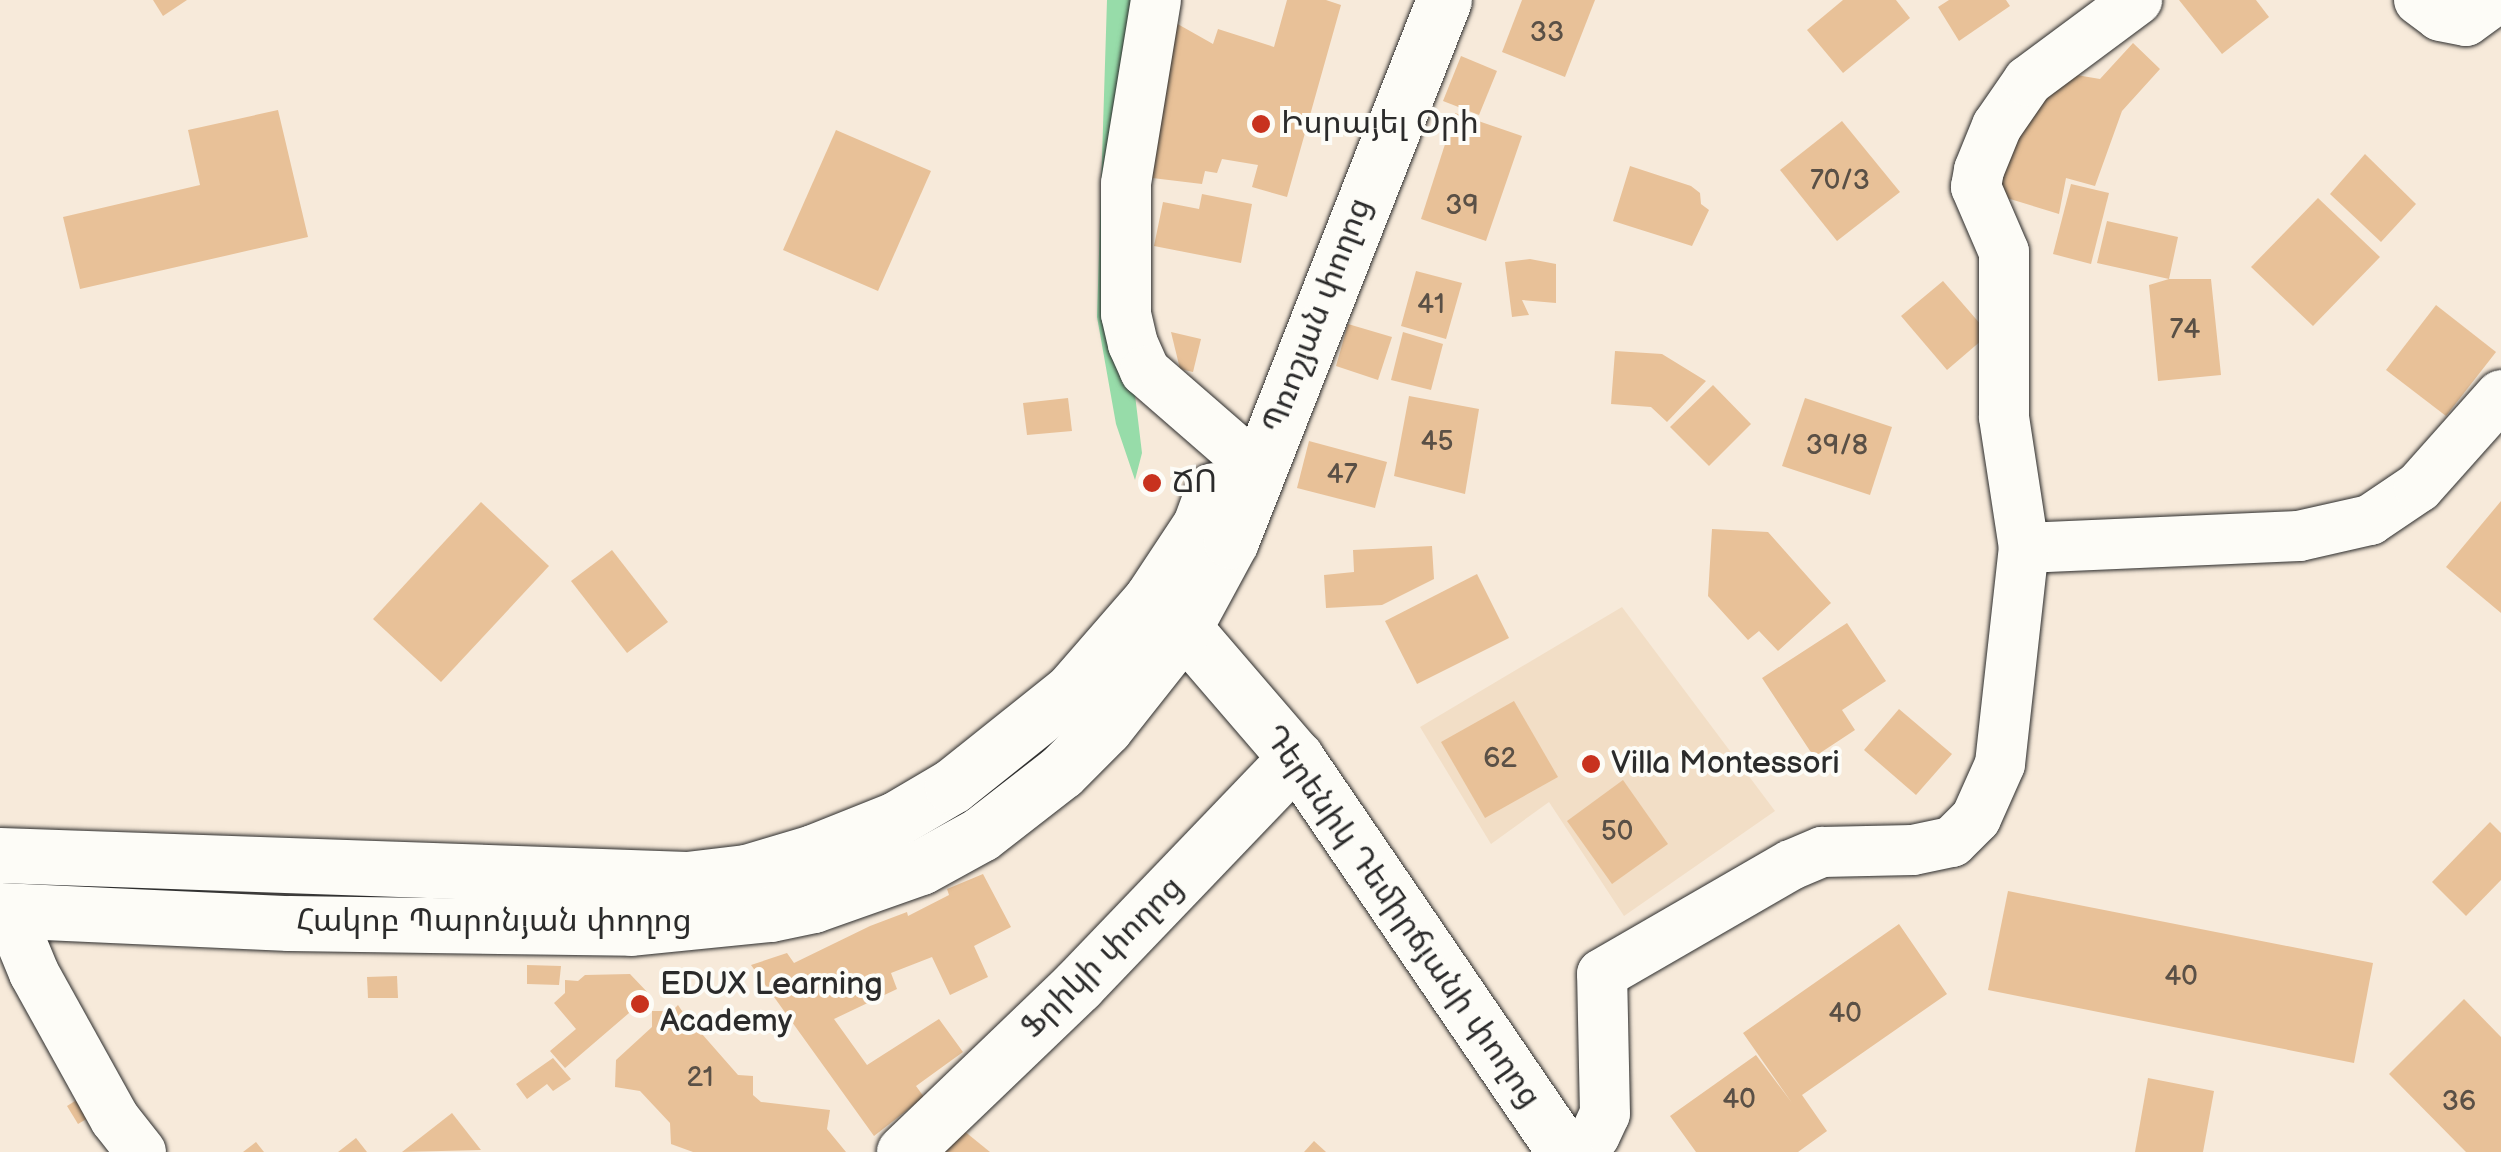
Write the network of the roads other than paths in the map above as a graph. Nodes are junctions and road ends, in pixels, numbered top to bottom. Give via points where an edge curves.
1 (1156, 0) edge
2 (1406, 0) edge
3 (1444, 0) edge
4 (2138, 0) edge
5 (2419, 0) edge
6 (2495, 0) edge
7 (2501, 395) edge
8 (1230, 445) junction
9 (2024, 548) junction
10 (1168, 614) junction
11 (1296, 758) junction
12 (0, 856) edge
13 (8, 911) edge
14 (141, 1152) edge
15 (904, 1152) edge
16 (1568, 1152) edge

1 - 8 street via 1126,184 1126,314 1146,371
2 - 8 main road, Պռոշյան փողոց
3 - 10 main road, Պռոշյան փողոց via 1231,541
4 - 9 street via 2028,81 1979,170 1976,187 2004,252 2004,417
5 - 6 street via 2440,16 2466,20
7 - 9 street via 2419,487 2370,520 2299,536
8 - 10 main road, Պռոշյան փողոց
9 - 16 street via 2000,764 1976,818 1952,842 1822,852 1602,974 1604,1114 1595,1135
10 - 11 main road, Դերենիկ Դեմիրճյանի փողոց
10 - 12 main road, Հակոբ Պարոնյան փողոց via 952,786 896,819 746,872 687,879 522,876
10 - 13 main road, Հակոբ Պարոնյան փողոց via 1094,739 1062,772 980,834 921,867 813,905 631,928
11 - 15 main road, Ֆրիկի փողոց via 1103,960
11 - 16 main road, Դերենիկ Դեմիրճյանի փողոց
13 - 14 street via 34,973 115,1120

